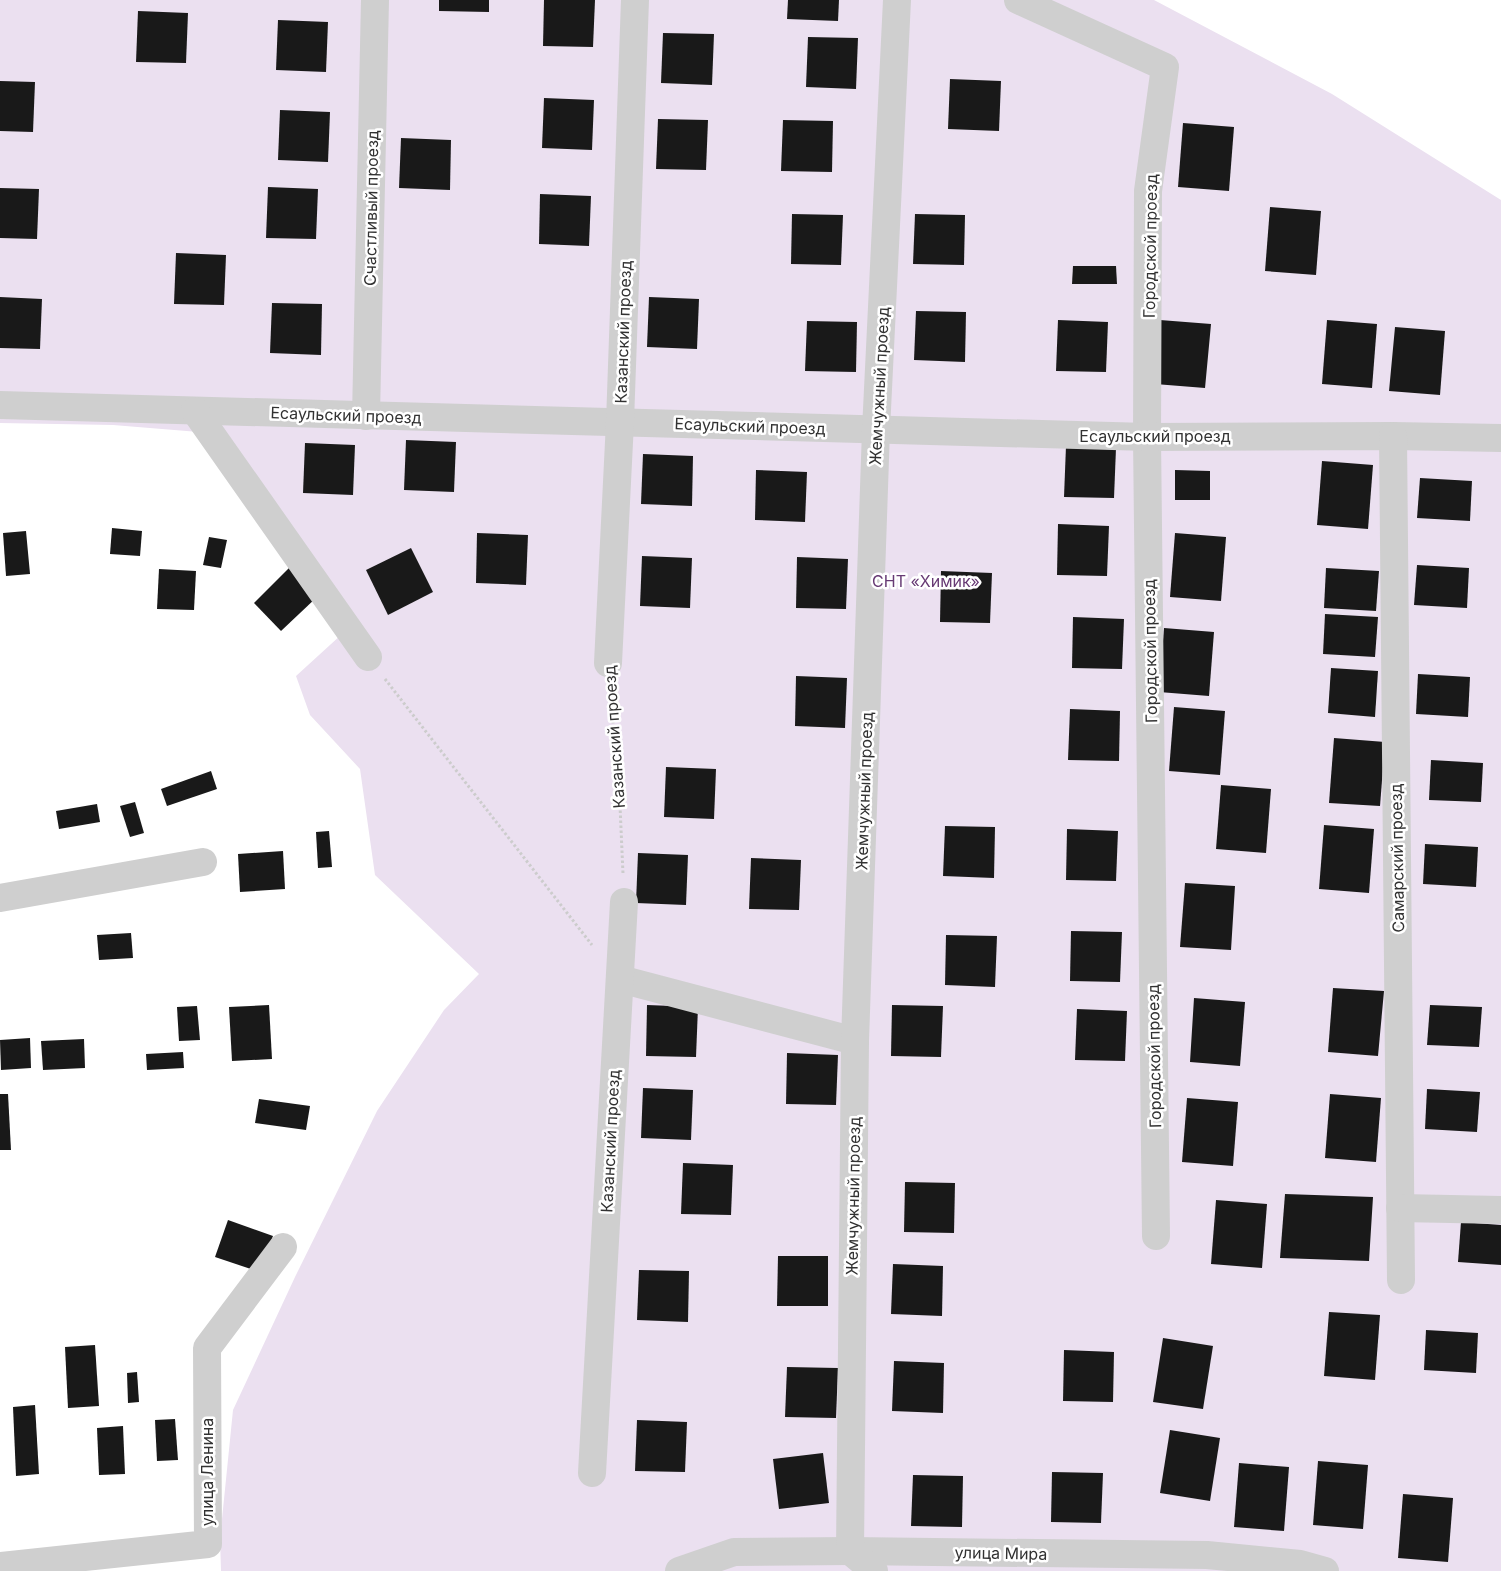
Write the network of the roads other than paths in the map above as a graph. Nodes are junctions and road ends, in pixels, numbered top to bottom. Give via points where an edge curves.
1 (375, 0) edge
2 (635, 0) edge
3 (897, 0) edge
4 (1018, 0) edge
5 (0, 405) edge
6 (195, 411) junction
7 (366, 416) junction
8 (620, 422) junction
9 (876, 430) junction
10 (1393, 436) junction
11 (1147, 437) junction
12 (1501, 438) edge
13 (368, 657) road end
14 (608, 663) road end
15 (202, 862) dead end
16 (0, 898) edge
17 (624, 902) road end
18 (620, 980) junction
19 (855, 1041) junction
20 (1400, 1208) junction
21 (1501, 1210) edge
22 (1156, 1236) dead end
23 (283, 1247) dead end
24 (1400, 1280) dead end
25 (592, 1473) dead end
26 (850, 1551) junction
27 (1129, 1563) edge
28 (0, 1566) edge
29 (679, 1571) edge
30 (874, 1571) edge
31 (1324, 1571) edge

1 - 7 street, Счастливый проезд
2 - 8 street, Казанский проезд
3 - 9 street, Жемчужный проезд
4 - 11 street, Городской проезд via 1165,67 1148,191
5 - 6 street, Есаульский проезд
6 - 7 street, Есаульский проезд
6 - 13 street
7 - 8 street, Есаульский проезд
8 - 9 street, Есаульский проезд
8 - 14 street, Казанский проезд
9 - 11 street, Есаульский проезд
9 - 19 street, Жемчужный проезд
10 - 11 street, Есаульский проезд
10 - 12 street, Есаульский проезд
10 - 20 street, Самарский проезд
11 - 22 street, Городской проезд
15 - 16 street
17 - 18 street, Казанский проезд
18 - 19 street
18 - 25 street, Казанский проезд
19 - 26 street, Жемчужный проезд
20 - 21 street
20 - 24 street, Самарский проезд
23 - 28 street, улица Ленина via 207,1348 208,1544
26 - 27 street, улица Мира
26 - 29 street, улица Мира via 734,1552
26 - 30 street
27 - 31 street, улица Мира via 1207,1555 1300,1564

